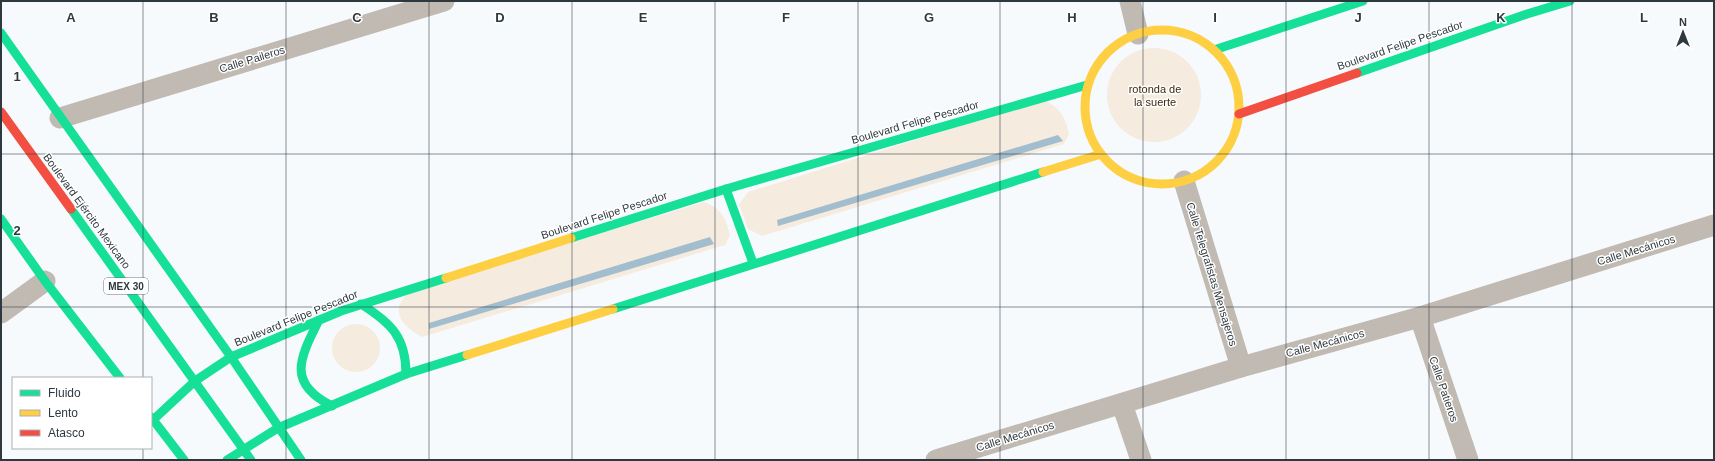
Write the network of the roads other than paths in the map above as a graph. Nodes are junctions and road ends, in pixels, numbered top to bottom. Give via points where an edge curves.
1 (444, 1) edge
2 (1130, 1) edge
3 (1363, 1) edge
4 (1570, 1) edge
5 (1, 33) edge
6 (1138, 34) junction
7 (1214, 50) junction
8 (1086, 85) junction
9 (1, 112) edge
10 (1239, 114) junction
11 (60, 118) junction
12 (1100, 154) junction
13 (1184, 181) junction
14 (726, 189) junction
15 (1, 219) edge
16 (1714, 225) edge
17 (753, 263) junction
18 (45, 281) junction
19 (361, 304) junction
20 (1, 313) edge
21 (1420, 317) junction
22 (319, 320) junction
23 (231, 357) junction
24 (1241, 367) junction
25 (406, 374) junction
26 (119, 377) edge
27 (196, 382) junction
28 (1122, 404) junction
29 (332, 406) junction
30 (152, 418) edge
31 (278, 428) junction
32 (243, 449) junction
33 (184, 460) edge
34 (227, 460) edge
35 (251, 460) edge
36 (301, 460) edge
37 (936, 460) edge
38 (1141, 460) edge
39 (1468, 460) edge

1 - 11 street, Calle Paileros
2 - 6 street
3 - 7 street
4 - 10 street, Boulevard Felipe Pescador via 1526,11
5 - 11 street
6 - 7 street via 1158,30 1181,32 1202,40
6 - 8 street via 1110,50 1095,67
7 - 10 street via 1235,80 1239,94
8 - 12 street via 1084,111 1087,127
8 - 14 street, Boulevard Felipe Pescador
9 - 27 street, Boulevard Ejército Mexicano / MEX 30
10 - 13 street via 1233,138 1222,157 1205,172
11 - 23 street
12 - 13 street via 1111,165 1138,181 1161,184
12 - 17 street
13 - 24 street, Calle Telegrafistas Mensajeros
14 - 17 street
14 - 19 street, Boulevard Felipe Pescador
15 - 18 street
16 - 21 street, Calle Mecánicos
17 - 25 street
18 - 20 street
18 - 26 street
19 - 22 street, Boulevard Felipe Pescador
19 - 25 street via 384,318 395,329 406,355
21 - 24 street, Calle Mecánicos
21 - 39 street, Calle Patieros
22 - 23 street, Boulevard Felipe Pescador
22 - 29 street via 301,359 301,373 305,386 313,397
23 - 27 street, Boulevard Felipe Pescador
23 - 31 street
24 - 28 street, Calle Mecánicos
25 - 29 street
27 - 30 street, Boulevard Felipe Pescador
27 - 32 street, Boulevard Ejército Mexicano / MEX 30
28 - 37 street, Calle Mecánicos
28 - 38 street
29 - 31 street
30 - 33 street
31 - 32 street
31 - 36 street
32 - 34 street
32 - 35 street, Boulevard Ejército Mexicano / MEX 30

